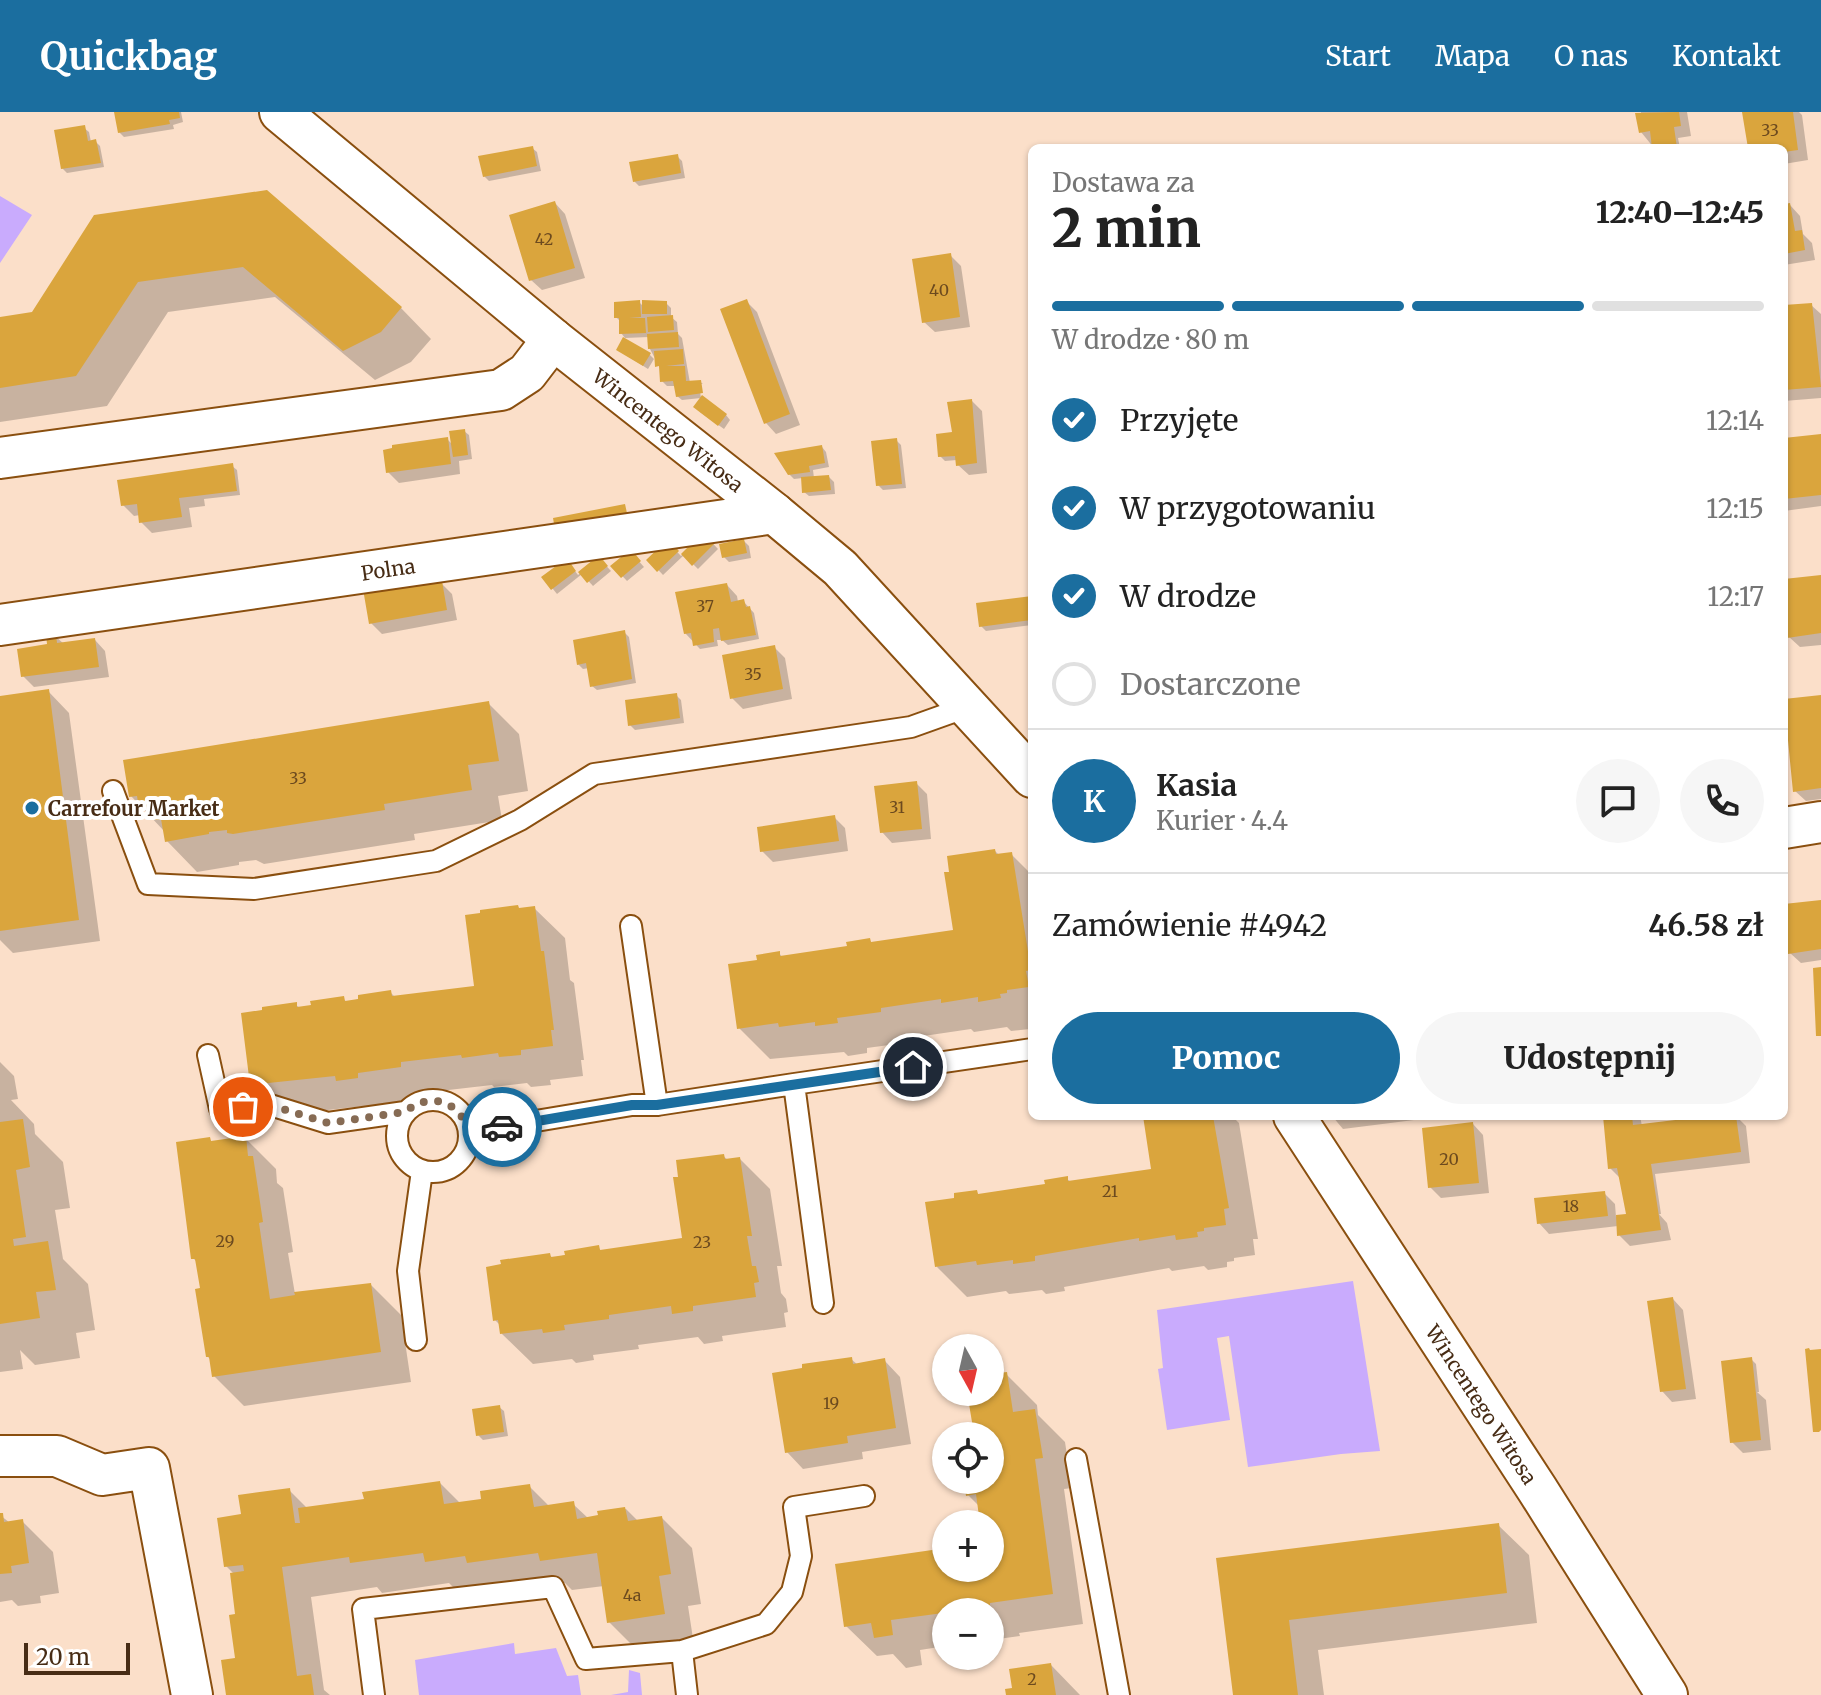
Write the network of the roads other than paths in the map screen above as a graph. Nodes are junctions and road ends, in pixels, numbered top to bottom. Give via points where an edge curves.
1 (280, 112) edge
2 (553, 339) junction
3 (0, 458) edge
4 (774, 513) junction
5 (0, 625) edge
6 (967, 707) junction
7 (1028, 773) edge
8 (113, 791) dead end
9 (1821, 822) edge
10 (1788, 827) edge
11 (631, 926) dead end
12 (1028, 1050) edge
13 (208, 1055) dead end
14 (794, 1084) junction
15 (657, 1105) junction
16 (405, 1112) junction
17 (1297, 1120) edge
18 (469, 1132) junction
19 (422, 1171) junction
20 (823, 1303) dead end
21 (416, 1340) dead end
22 (0, 1456) edge
23 (1076, 1459) dead end
24 (864, 1496) dead end
25 (682, 1651) junction
26 (192, 1695) edge
27 (374, 1695) edge
28 (687, 1695) edge
29 (1119, 1695) edge
30 (1667, 1695) edge

1 - 2 street, Wincentego Witosa
2 - 3 street via 527,373 501,390
2 - 4 street, Wincentego Witosa
4 - 5 street, Polna
4 - 6 street, Wincentego Witosa via 840,568
6 - 7 street, Wincentego Witosa
6 - 8 lane via 911,727 594,774 520,820 436,861 254,889 148,884
9 - 10 street
11 - 15 lane
12 - 14 lane
13 - 16 lane via 220,1109 267,1104 328,1123
14 - 15 lane
14 - 20 lane
15 - 18 lane
16 - 18 lane via 426,1101 449,1104
16 - 19 lane via 397,1146
17 - 30 street, Wincentego Witosa
18 - 19 lane via 464,1156 456,1165
19 - 21 lane via 408,1271
22 - 26 street via 57,1456 102,1475 149,1468
23 - 29 lane
24 - 25 lane via 794,1507 801,1556 792,1592 766,1624
25 - 27 lane via 586,1659 553,1587 363,1609
25 - 28 lane

